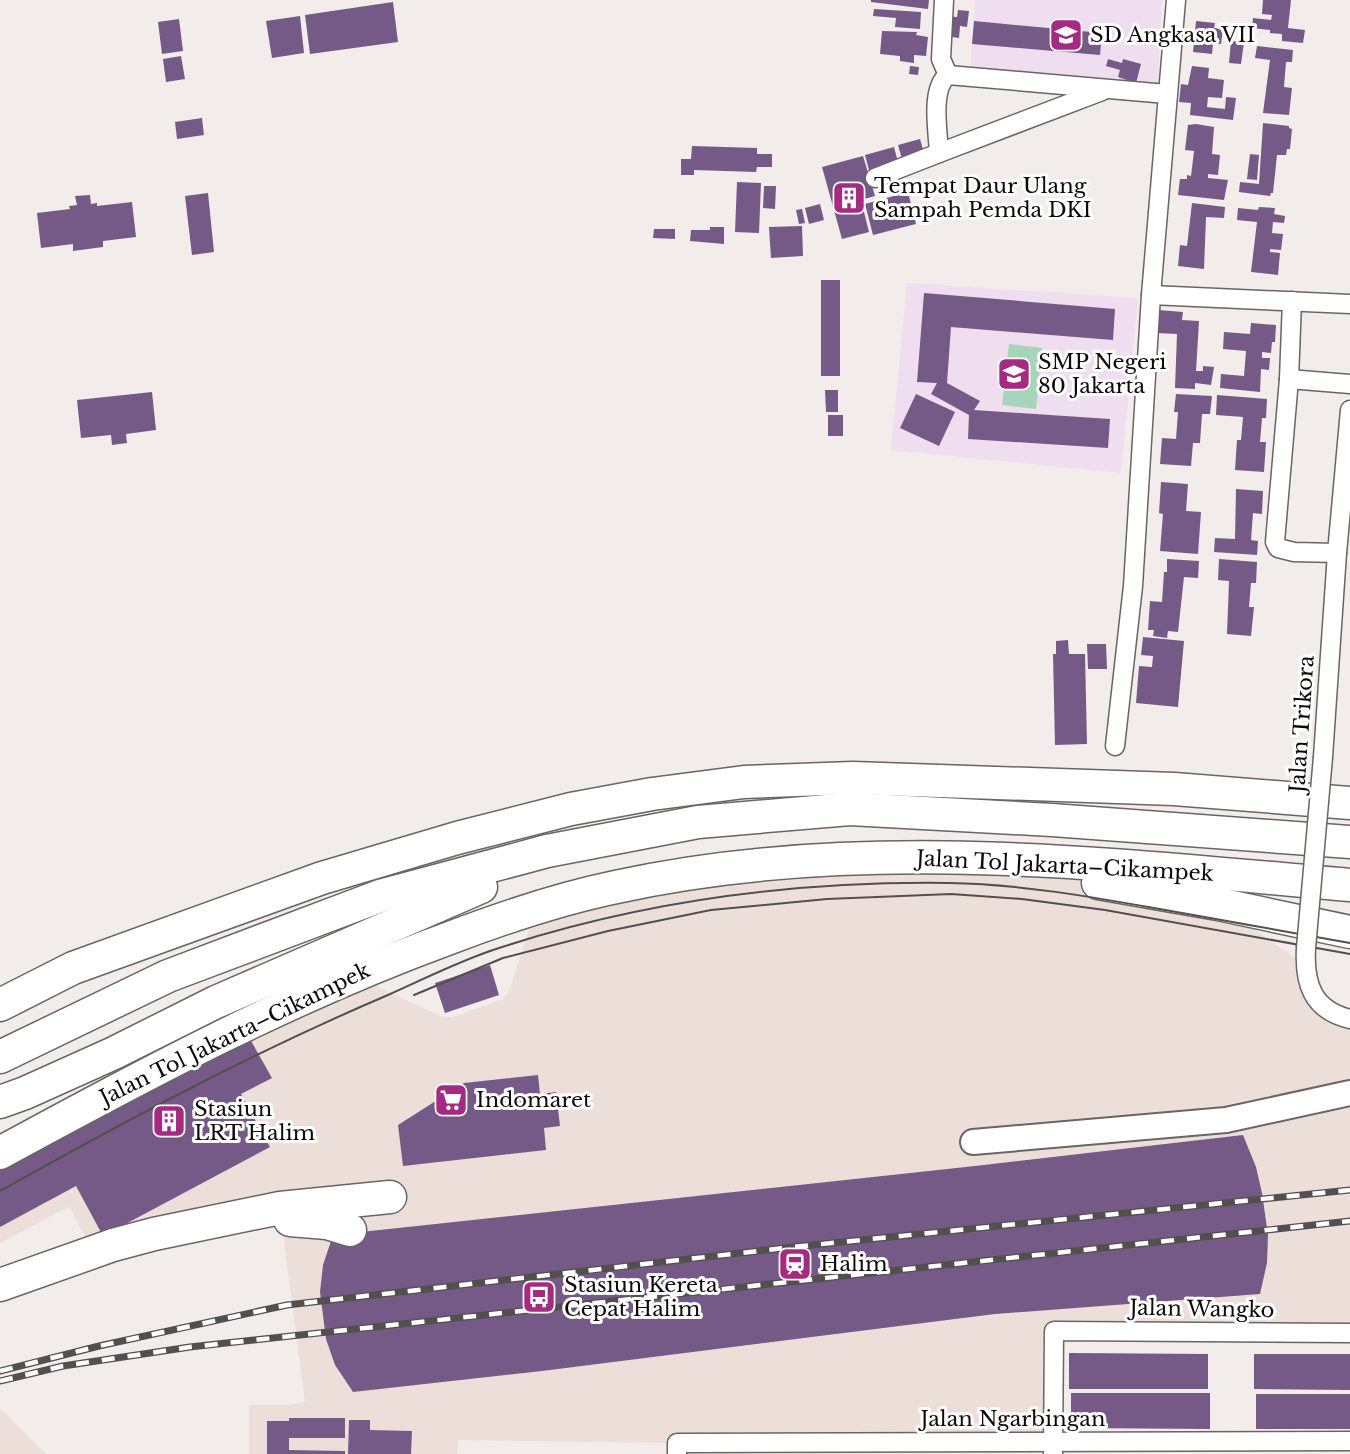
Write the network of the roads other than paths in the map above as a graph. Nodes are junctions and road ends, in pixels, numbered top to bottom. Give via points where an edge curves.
1 (944, 0) edge
2 (1176, 0) edge
3 (948, 75) junction
4 (1105, 89) junction
5 (1167, 94) junction
6 (939, 153) junction
7 (875, 178) dead end
8 (1152, 295) junction
9 (1292, 301) junction
10 (1350, 304) edge
11 (1289, 379) junction
12 (1350, 384) edge
13 (1350, 410) edge
14 (1337, 552) junction
15 (1115, 746) dead end
16 (1350, 803) edge
17 (1350, 842) edge
18 (575, 847) junction
19 (920, 857) junction
20 (1350, 884) edge
21 (1350, 932) edge
22 (0, 1005) edge
23 (1350, 1019) edge
24 (0, 1057) edge
25 (1350, 1082) edge
26 (1350, 1093) edge
27 (0, 1102) edge
28 (1226, 1120) junction
29 (973, 1142) dead end
30 (0, 1153) edge
31 (390, 1197) dead end
32 (351, 1230) dead end
33 (0, 1285) edge
34 (0, 1303) edge
35 (1350, 1333) edge
36 (1350, 1441) edge
37 (677, 1448) edge
38 (1053, 1448) edge

1 - 3 street via 941,55
2 - 5 street
3 - 4 street
3 - 6 street via 937,91
4 - 5 street
4 - 6 street
5 - 8 street
6 - 7 street
8 - 9 street
8 - 15 street via 1133,586
9 - 10 street
9 - 11 street
11 - 12 street
11 - 14 street via 1276,545 1287,551
13 - 14 street, Jalan Trikora
14 - 23 street, Jalan Trikora, bridge via 1306,948 1307,978 1318,1001
16 - 22 highway via 1174,789 853,778 744,782 652,794 457,838 322,878 73,968
17 - 18 highway, Jalan Tol Jakarta–Cikampek via 850,809 698,822
18 - 24 highway, Jalan Tol Jakarta–Cikampek via 380,896 168,976
18 - 27 highway, Jalan Tol Jakarta–Cikampek via 216,1002
19 - 20 highway, Jalan Tol Jakarta–Cikampek via 1037,860
19 - 21 highway via 1121,886
19 - 30 highway, Jalan Tol Jakarta–Cikampek via 722,869 616,887 536,907 352,975 122,1087
25 - 28 street via 1256,1101
26 - 28 street
28 - 29 street
31 - 33 highway via 280,1208 154,1234
32 - 34 highway via 281,1220 118,1261
35 - 38 street, Jalan Wangko via 1054,1331
36 - 38 street, Jalan Ngarbingan
37 - 38 street, Jalan Ngarbingan

